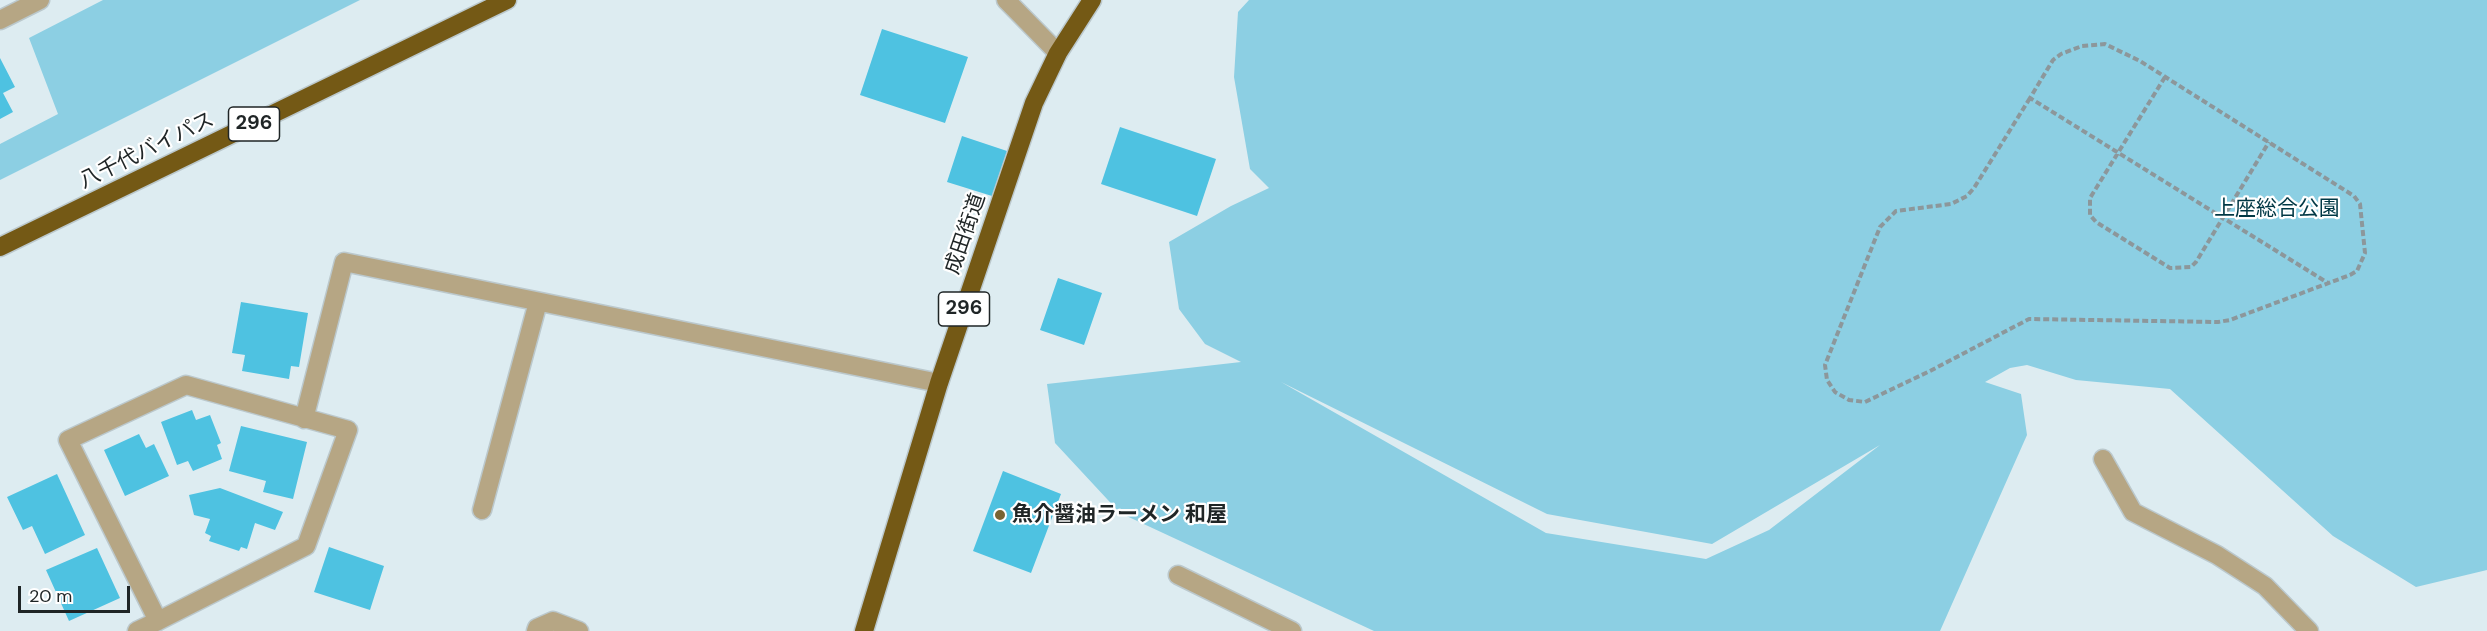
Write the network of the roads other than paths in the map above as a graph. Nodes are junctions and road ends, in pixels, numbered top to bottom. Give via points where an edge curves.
1 (40, 0) edge
2 (507, 0) edge
3 (1006, 0) edge
4 (1092, 0) edge
5 (0, 19) edge
6 (1058, 53) junction
7 (0, 247) edge
8 (538, 302) junction
9 (939, 383) junction
10 (304, 418) junction
11 (2103, 459) dead end
12 (482, 510) dead end
13 (1178, 575) dead end
14 (158, 621) junction
15 (137, 631) edge
16 (536, 631) edge
17 (579, 631) edge
18 (864, 631) edge
19 (1292, 631) edge
20 (2309, 631) edge

1 - 5 street
2 - 7 highway, 八千代バイパス / 296
3 - 6 street
4 - 6 highway, 成田街道 / 296
6 - 9 highway, 成田街道 / 296 via 1034,103
8 - 9 street
8 - 10 street via 344,262
8 - 12 street
9 - 18 highway, 成田街道 / 296
10 - 14 street via 348,430 306,546
10 - 14 street via 186,385 68,440
11 - 20 street via 2133,512 2217,555 2265,586
13 - 19 street
14 - 15 street
16 - 17 street via 553,621

